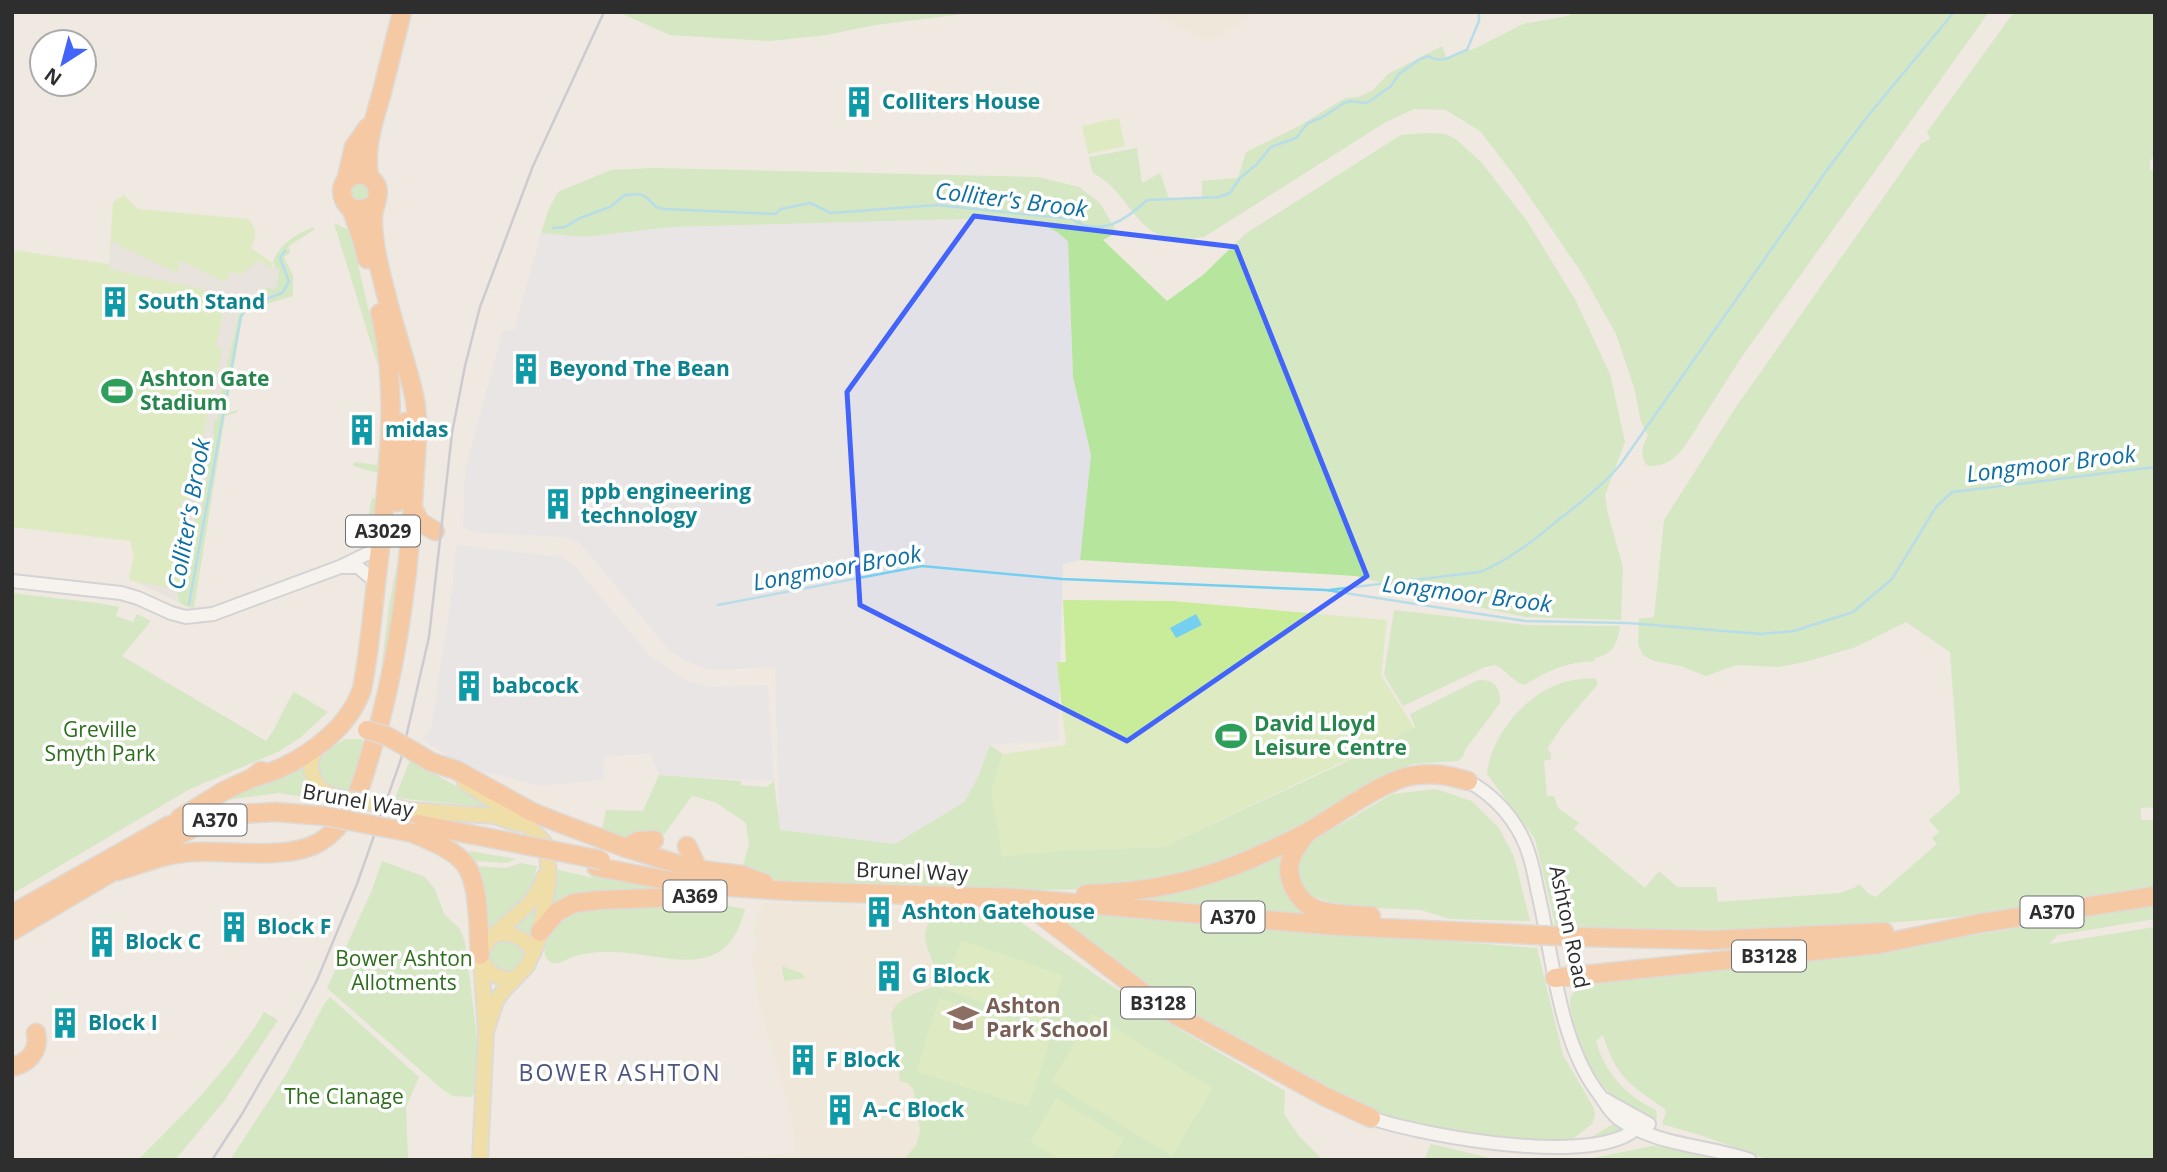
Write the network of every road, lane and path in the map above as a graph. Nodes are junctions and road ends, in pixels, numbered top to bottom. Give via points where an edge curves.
1 (402, 12) edge
2 (372, 121) junction
3 (369, 177) junction
4 (346, 181) junction
5 (373, 205) junction
6 (351, 208) junction
7 (387, 362) junction
8 (408, 373) junction
9 (413, 508) junction
10 (435, 531) dead end
11 (381, 547) junction
12 (340, 567) junction
13 (12, 581) edge
14 (377, 583) junction
15 (362, 689) junction
16 (369, 722) junction
17 (323, 742) junction
18 (431, 762) junction
19 (252, 778) junction
20 (1468, 781) joint
21 (330, 806) junction
22 (412, 822) junction
23 (167, 826) junction
24 (1307, 833) junction
25 (654, 839) dead end
26 (527, 843) junction
27 (687, 846) dead end
28 (626, 848) junction
29 (548, 864) junction
30 (698, 869) junction
31 (118, 871) junction
32 (786, 890) junction
33 (2155, 896) edge
34 (1009, 898) junction
35 (1982, 923) junction
36 (16, 926) edge
37 (1450, 930) junction
38 (540, 932) junction
39 (494, 935) junction
40 (534, 952) junction
41 (480, 957) junction
42 (1555, 978) junction
43 (514, 979) junction
44 (486, 1032) junction
45 (36, 1033) dead end
46 (12, 1067) edge
47 (1371, 1118) joint
48 (1640, 1125) junction
49 (480, 1160) edge
50 (1750, 1160) edge

1 - 2 highway, A3029
2 - 3 highway, A3029 via 366,163
2 - 4 highway, A3029 via 354,147
3 - 4 highway via 356,175
3 - 5 highway, A3029 via 377,187
4 - 6 highway, A3029 via 342,196
5 - 6 highway via 363,211
5 - 7 highway, A3029
6 - 7 highway, A3029 via 385,332
7 - 8 highway, A3029
7 - 11 highway, A3029 via 390,452
8 - 9 highway, A3029 via 417,421
8 - 16 highway, A3029 via 405,436
9 - 10 highway via 420,522
9 - 31 highway, A3029 via 386,704 361,785 337,827 322,841 285,852 176,853
11 - 12 main road
11 - 14 highway, A3029
12 - 13 main road via 213,614 186,617 121,593
12 - 14 main road via 358,567
14 - 15 highway, A3029
15 - 17 highway, A3029 via 354,708
15 - 19 highway, A3029 via 326,729
16 - 17 highway, A3029
16 - 18 highway, A3029, bridge
17 - 19 highway, A3029 via 276,770
17 - 21 main road via 310,763 315,783
18 - 26 main road, A3029 via 522,820
18 - 28 highway, A3029 via 456,770 532,811
19 - 23 highway, A3029
20 - 24 highway via 1443,774 1409,776
20 - 42 main road, Ashton Road via 1494,799 1522,837 1531,859
21 - 22 highway, Brunel Way / A370
21 - 23 highway, Brunel Way / A370 via 277,800 226,807
21 - 31 highway, Brunel Way / A370 via 240,814 206,822 161,843
22 - 26 highway, Brunel Way / A370
22 - 26 main road via 494,816 521,825
22 - 41 highway via 469,870
23 - 36 highway, Brunel Way / A3029
24 - 34 highway via 1198,879 1110,894
24 - 37 highway via 1290,860 1294,889 1303,901 1319,911 1414,919
25 - 28 highway
26 - 29 main road, A3029 via 544,842
26 - 32 highway, Brunel Way / A370 via 686,884
27 - 30 highway
28 - 30 highway, A3029
29 - 38 main road, A369
29 - 39 main road via 534,898
30 - 32 highway, A3029 via 742,875
31 - 36 highway, Brunel Way / A3029
32 - 34 highway, Brunel Way / A370
32 - 38 highway, A369 via 574,903 556,912
33 - 35 highway, A370
34 - 37 highway, A370 via 1336,926
34 - 47 highway, B3128 via 1041,915 1176,1014
35 - 37 highway, A370, bridge via 1711,940
35 - 42 highway, B3128 via 1880,944
38 - 40 main road, A369
39 - 40 main road via 516,935
39 - 41 main road
40 - 43 main road, A369
41 - 43 main road via 497,977
41 - 44 main road, A369
42 - 48 main road, Ashton Road via 1581,1065 1603,1099
43 - 44 main road, A369 via 496,1001
44 - 49 main road, A369
45 - 46 highway via 31,1056
47 - 48 main road, B3128 via 1522,1149 1609,1144 1629,1137
48 - 50 main road, Ashton Road via 1682,1144

